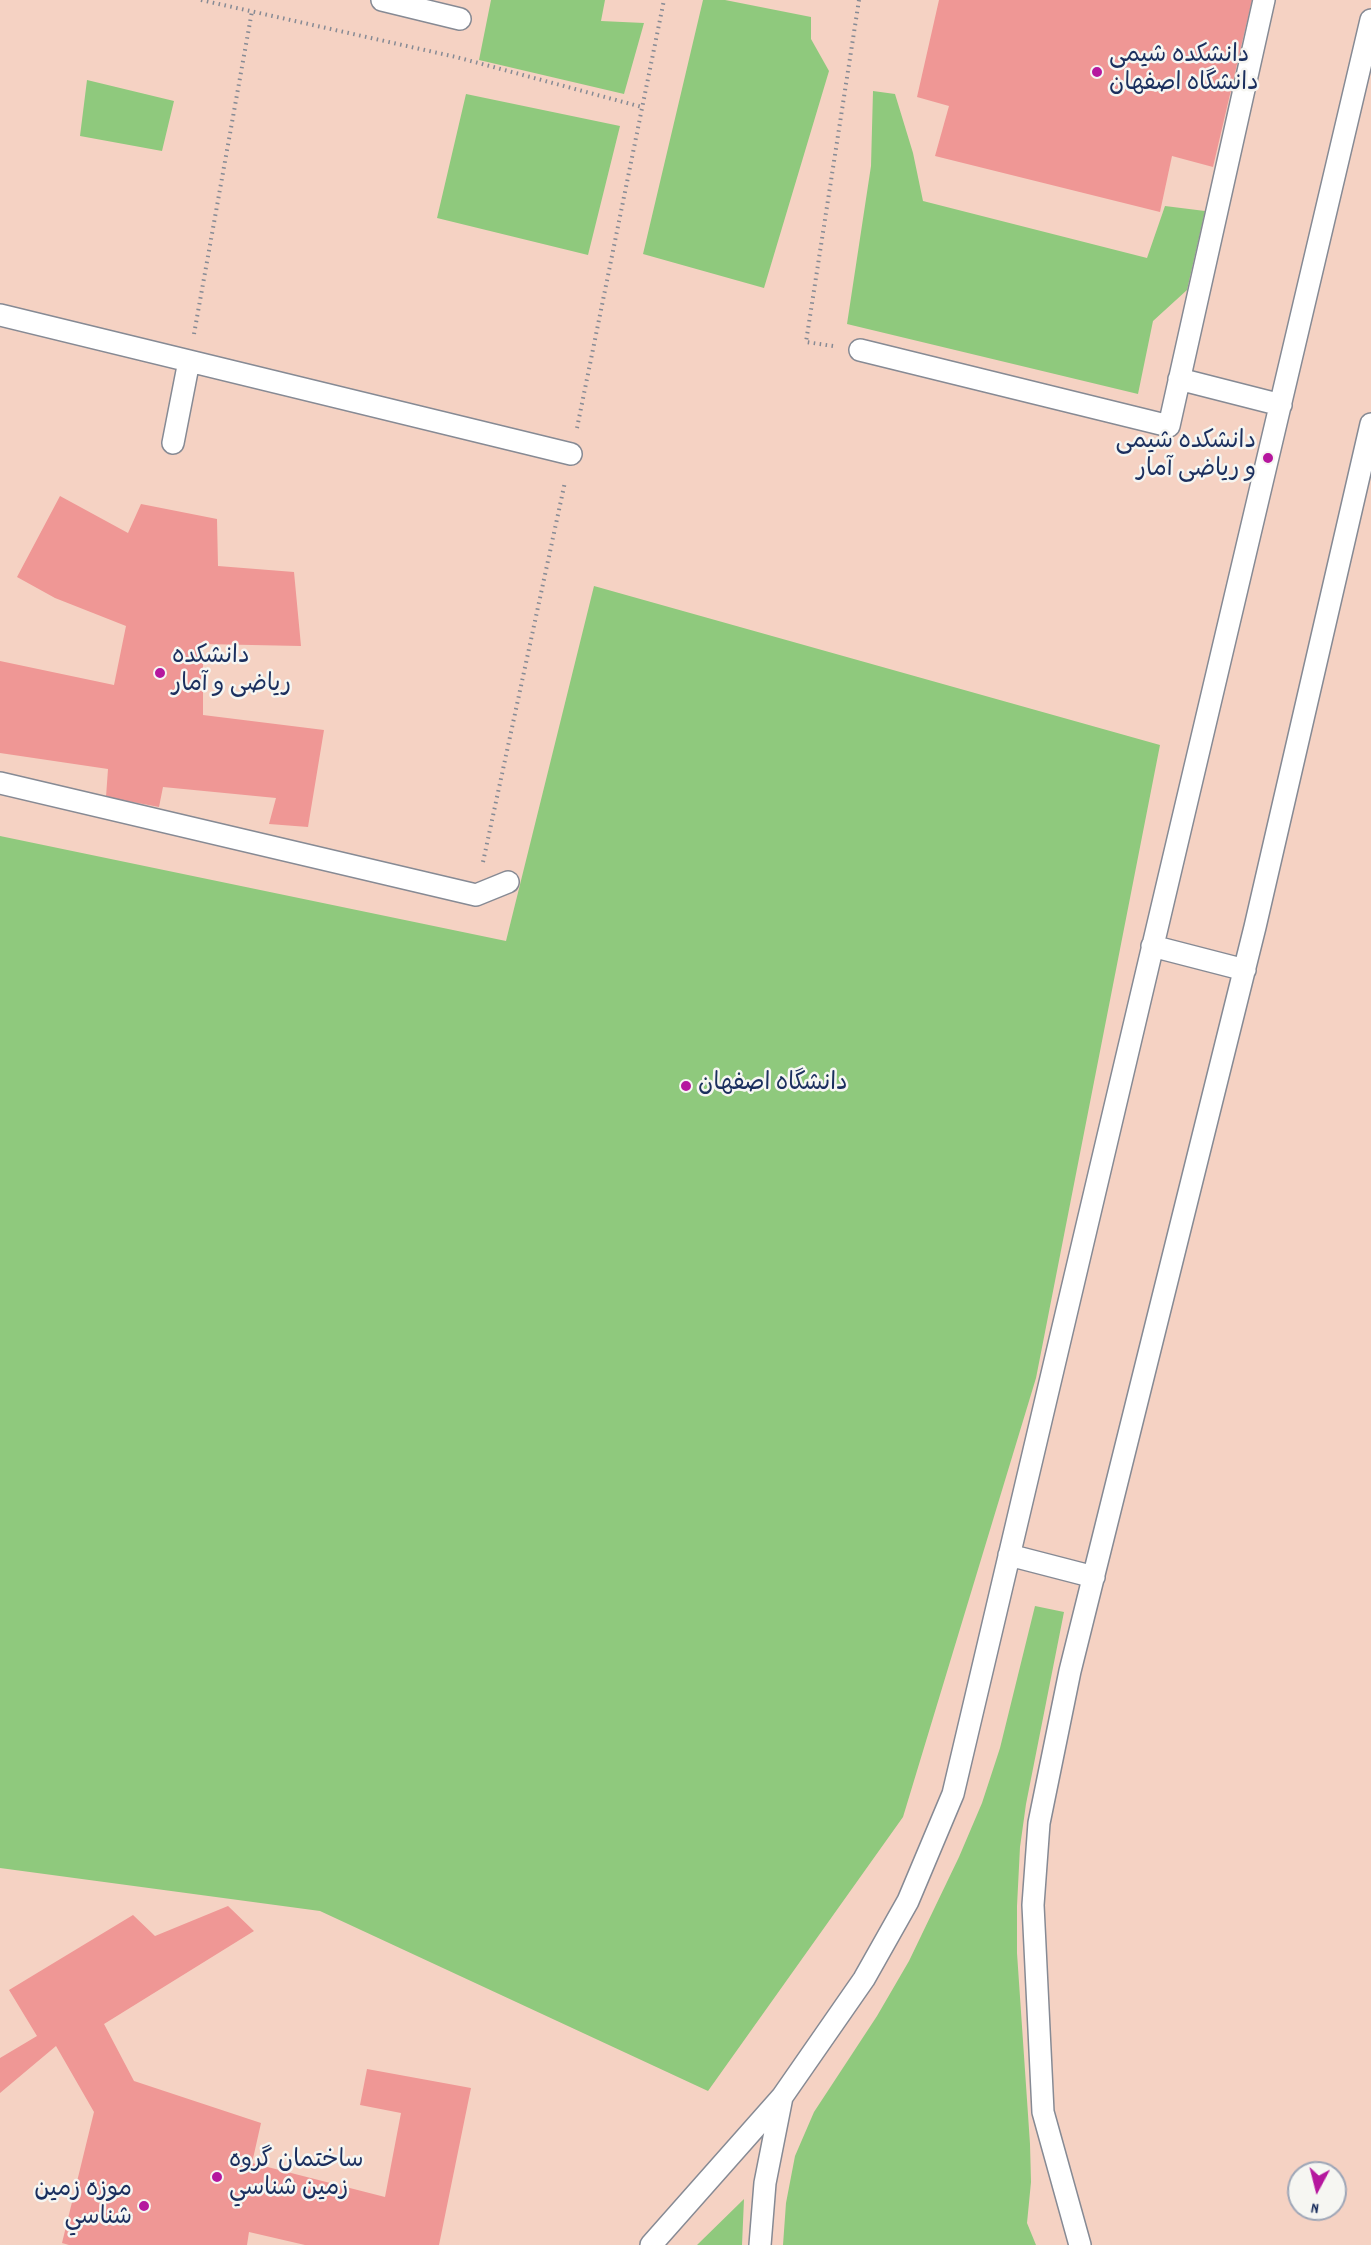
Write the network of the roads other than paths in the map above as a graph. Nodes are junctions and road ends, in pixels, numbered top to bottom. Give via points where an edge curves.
1 (382, 0) edge
2 (1264, 0) edge
3 (460, 19) dead end
4 (1371, 20) edge
5 (0, 315) edge
6 (860, 350) road end
7 (189, 361) junction
8 (1179, 379) junction
9 (1281, 405) junction
10 (1371, 424) edge
11 (173, 443) dead end
12 (571, 454) dead end
13 (0, 783) edge
14 (508, 882) dead end
15 (1152, 946) junction
16 (1245, 970) junction
17 (1009, 1555) junction
18 (1094, 1577) junction
19 (782, 2097) junction
20 (651, 2245) edge
21 (760, 2245) edge
22 (1080, 2245) edge

1 - 3 lane
2 - 8 lane
4 - 9 lane
5 - 7 lane
6 - 8 lane via 1169,426
7 - 11 lane
7 - 12 lane
8 - 9 lane
9 - 15 lane
10 - 16 lane
13 - 14 lane via 476,895
15 - 16 lane
15 - 17 lane
16 - 18 lane
17 - 18 lane
17 - 19 lane via 953,1794 932,1846 908,1901 864,1979
18 - 22 lane via 1039,1823 1033,1905 1043,2112
19 - 20 lane
19 - 21 lane via 765,2183

